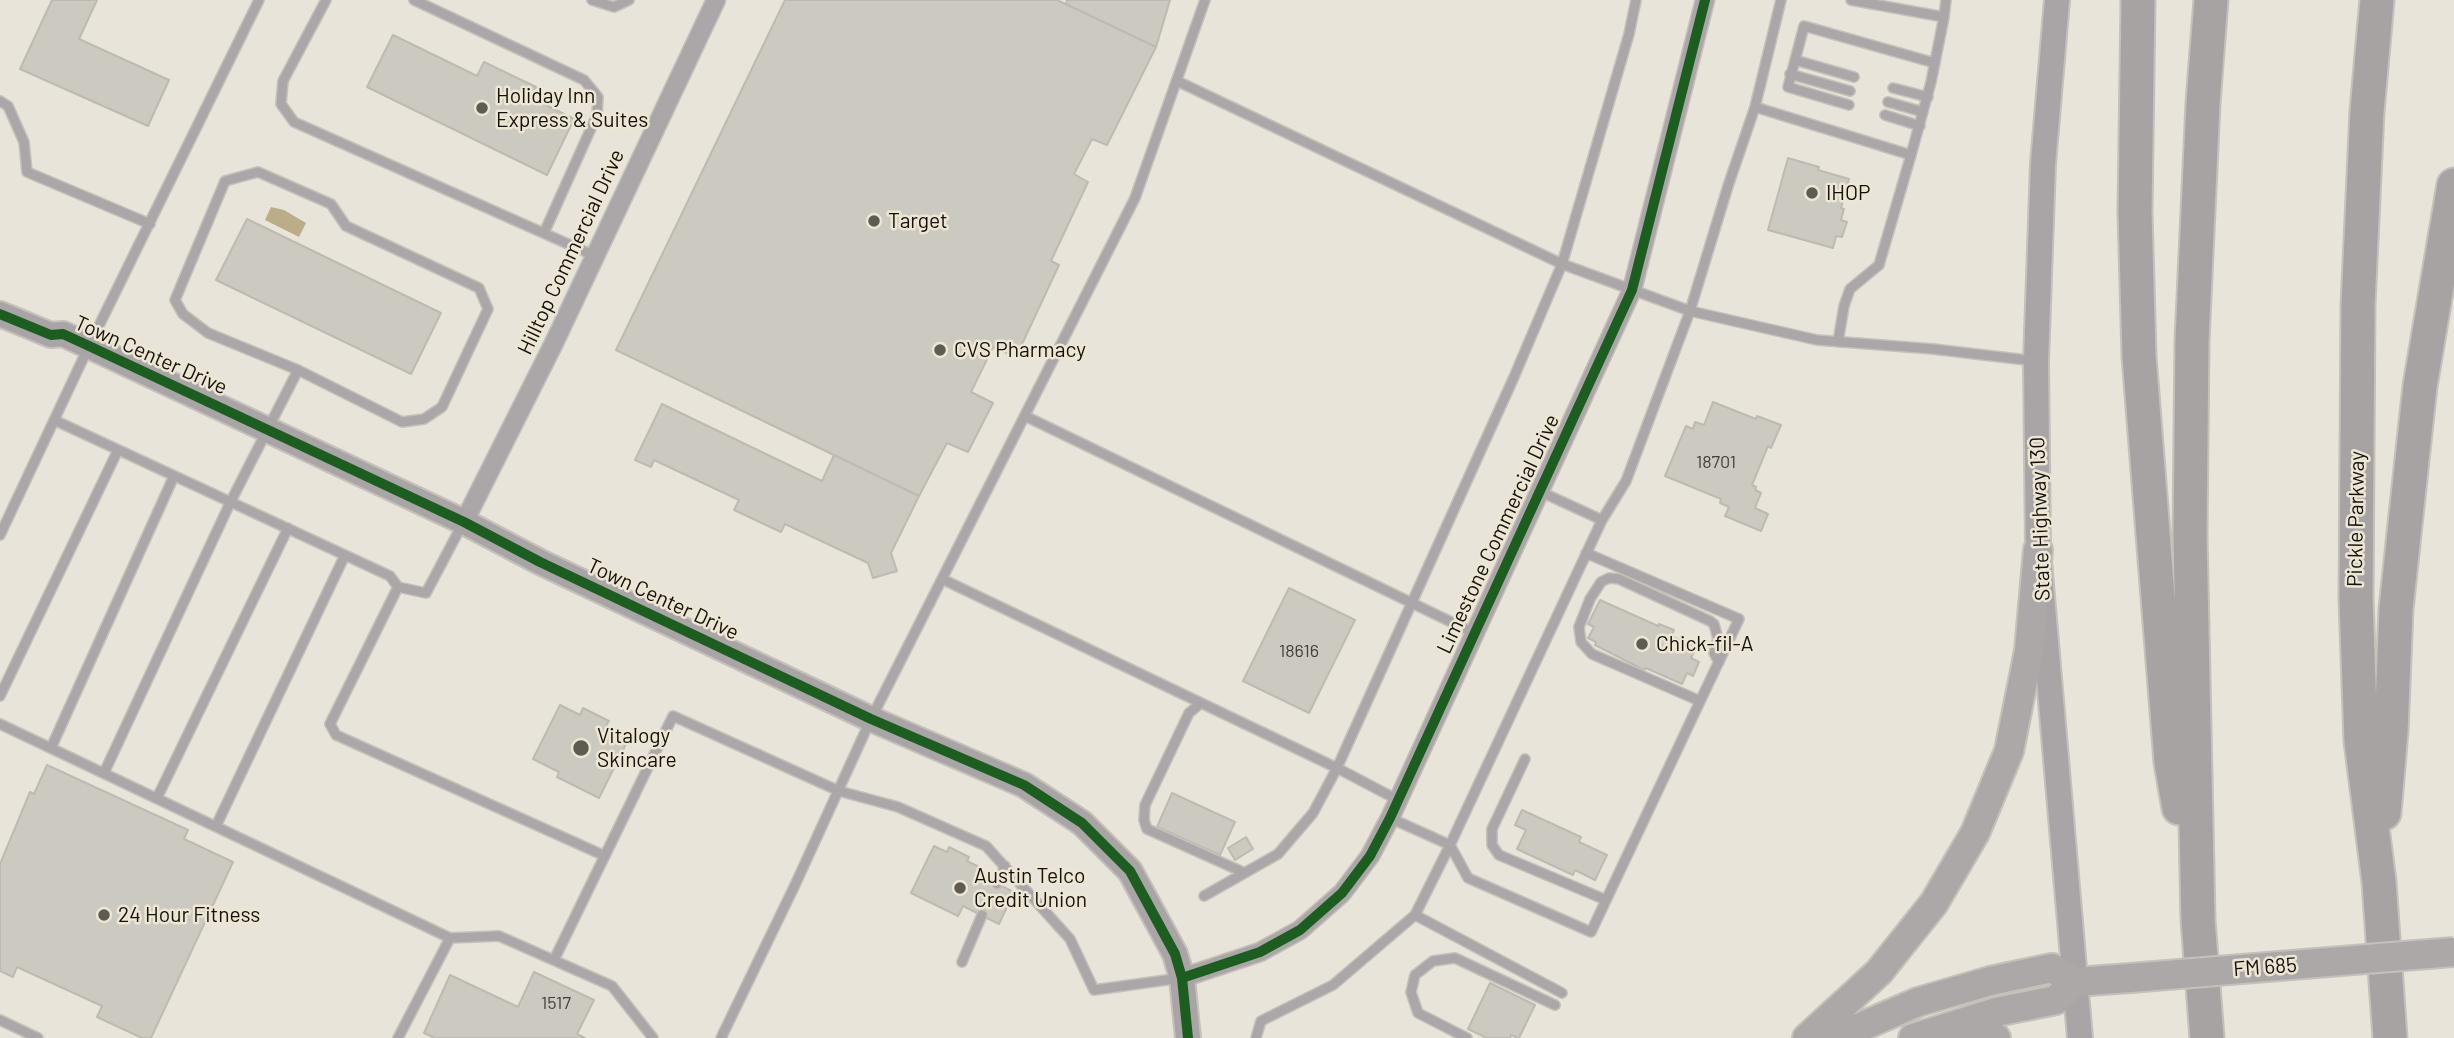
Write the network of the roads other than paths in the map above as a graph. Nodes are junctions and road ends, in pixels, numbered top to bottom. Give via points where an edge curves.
1 (259, 0) edge
2 (326, 0) edge
3 (414, 0) edge
4 (592, 0) edge
5 (629, 0) edge
6 (716, 0) edge
7 (1205, 0) edge
8 (1636, 0) edge
9 (1705, 0) edge
10 (1781, 0) edge
11 (1852, 0) edge
12 (1946, 0) edge
13 (2057, 0) edge
14 (2138, 0) edge
15 (2211, 0) edge
16 (2377, 0) edge
17 (1944, 17) junction
18 (1795, 60) junction
19 (1935, 63) junction
20 (1790, 74) junction
21 (1854, 77) dead end
22 (1177, 81) junction
23 (1893, 88) dead end
24 (1850, 91) dead end
25 (1928, 97) junction
26 (0, 101) edge
27 (1888, 102) dead end
28 (1849, 105) dead end
29 (1755, 107) junction
30 (1923, 112) junction
31 (1885, 115) dead end
32 (1920, 126) junction
33 (1911, 155) junction
34 (2454, 185) edge
35 (150, 224) junction
36 (544, 233) junction
37 (595, 256) junction
38 (1562, 264) junction
39 (1632, 290) junction
40 (0, 298) edge
41 (1690, 311) junction
42 (0, 314) edge
43 (63, 334) junction
44 (1838, 342) junction
45 (89, 346) junction
46 (2036, 361) junction
47 (298, 370) junction
48 (1025, 416) junction
49 (54, 420) junction
50 (267, 429) junction
51 (118, 450) junction
52 (174, 475) junction
53 (1539, 491) junction
54 (231, 501) junction
55 (1602, 520) junction
56 (464, 522) junction
57 (288, 528) junction
58 (0, 535) edge
59 (2038, 550) junction
60 (1586, 553) junction
61 (345, 555) junction
62 (942, 579) junction
63 (398, 587) junction
64 (1412, 602) junction
65 (1474, 633) junction
66 (1719, 662) junction
67 (0, 696) edge
68 (1700, 701) junction
69 (1201, 704) junction
70 (871, 719) junction
71 (0, 724) edge
72 (51, 748) junction
73 (1525, 759) dead end
74 (1337, 768) junction
75 (104, 773) junction
76 (839, 791) junction
77 (157, 799) junction
78 (1398, 800) junction
79 (1390, 818) junction
80 (216, 826) junction
81 (1450, 845) junction
82 (605, 856) junction
83 (1005, 866) junction
84 (1245, 873) junction
85 (2379, 882) junction
86 (997, 884) dead end
87 (1204, 897) dead end
88 (1606, 900) junction
89 (982, 915) dead end
90 (1415, 915) junction
91 (2197, 920) junction
92 (450, 938) junction
93 (2454, 952) edge
94 (554, 960) junction
95 (962, 962) dead end
96 (1182, 978) junction
97 (2076, 982) junction
98 (1562, 993) dead end
99 (1555, 1005) dead end
100 (0, 1020) edge
101 (1921, 1035) edge
102 (38, 1038) edge
103 (398, 1038) edge
104 (653, 1038) edge
105 (720, 1038) edge
106 (1188, 1038) edge
107 (1256, 1038) edge
108 (1466, 1038) edge
109 (1807, 1038) edge
110 (1835, 1038) edge
111 (1996, 1038) edge
112 (2080, 1038) edge
113 (2207, 1038) edge
114 (2390, 1038) edge

1 - 35 lane
2 - 36 lane via 283,81 281,104 294,122
3 - 36 lane via 584,80 598,97 597,115
4 - 5 lane via 614,7
6 - 37 street, Hilltop Commercial Drive
7 - 22 lane
8 - 38 lane
9 - 39 street, Limestone Commercial Drive
10 - 29 lane
11 - 17 lane
12 - 17 lane
13 - 46 street, State Highway 130 via 2043,164
14 - 91 highway via 2135,214 2139,356 2171,762
15 - 91 highway via 2192,340 2190,534
16 - 85 highway, Pickle Parkway via 2358,305 2356,598 2361,741
17 - 19 lane
18 - 19 lane via 1804,26
18 - 20 lane
18 - 21 lane
19 - 25 lane
20 - 24 lane
20 - 28 lane via 1788,87
22 - 38 lane
22 - 48 lane via 1135,198
23 - 25 lane
25 - 30 lane
26 - 35 lane via 8,106 24,142 27,172
27 - 30 lane
29 - 33 lane
29 - 41 lane
30 - 32 lane
31 - 32 lane
32 - 33 lane
33 - 44 lane via 1880,265 1850,289
34 - 85 highway via 2420,386 2408,492
35 - 45 lane
36 - 37 lane
37 - 56 street, Hilltop Commercial Drive
38 - 39 lane
38 - 64 lane
39 - 41 lane
39 - 53 street, Limestone Commercial Drive
40 - 43 street, Town Center Drive via 57,321
41 - 44 lane
41 - 55 lane via 1626,481
42 - 43 street, Town Center Drive via 51,335
43 - 45 street, Town Center Drive
44 - 46 lane
45 - 49 lane
45 - 50 street, Town Center Drive
46 - 59 street, State Highway 130
47 - 47 lane via 402,422 424,419 442,407 488,309 479,288 346,226 331,204 258,172 225,181 175,300 183,314 208,333
47 - 50 lane
48 - 62 lane
48 - 64 lane
49 - 51 lane
49 - 58 lane
50 - 54 lane
50 - 56 street, Town Center Drive
51 - 52 lane
51 - 67 lane
52 - 54 lane
52 - 72 lane
53 - 55 lane
53 - 65 street, Limestone Commercial Drive
54 - 57 lane
54 - 75 lane
55 - 60 lane
56 - 63 lane via 426,593
56 - 70 street, Town Center Drive
57 - 61 lane
57 - 77 lane
59 - 97 street, State Highway 130
59 - 109 main road via 2029,650 2010,751 1975,833 1934,903 1880,972
60 - 66 lane via 1739,619
60 - 81 lane
61 - 63 lane via 390,576
61 - 80 lane
62 - 69 lane
62 - 70 lane
63 - 82 lane via 330,724 336,735
64 - 65 lane
64 - 74 lane
65 - 78 street, Limestone Commercial Drive
66 - 68 lane
66 - 68 lane via 1714,653 1718,639 1710,621 1619,579 1601,582 1590,599 1579,627 1581,642 1592,654
68 - 88 lane
69 - 74 lane
69 - 84 lane via 1189,713 1145,805 1144,820 1147,829
70 - 76 lane
70 - 96 street, Town Center Drive via 1024,785 1082,823 1130,871 1175,954
71 - 72 lane
72 - 75 lane
73 - 88 lane via 1492,829 1492,845 1499,855
74 - 78 lane
74 - 84 lane via 1313,813 1278,854
75 - 77 lane
76 - 82 lane via 673,716
76 - 83 lane via 913,813 986,846
76 - 105 lane
77 - 80 lane
78 - 79 street, Limestone Commercial Drive
79 - 81 lane
79 - 96 street, Limestone Commercial Drive via 1370,856 1342,892 1300,930 1260,952
80 - 92 lane
81 - 88 lane via 1468,878 1591,932
81 - 90 lane
82 - 94 lane
83 - 86 lane
83 - 96 lane via 1070,939 1094,990
84 - 87 lane
85 - 114 highway, Pickle Parkway
89 - 95 lane
90 - 98 lane
90 - 107 lane via 1333,985 1261,1021
91 - 113 highway
92 - 94 lane via 499,936
92 - 103 lane
93 - 97 main road, FM 685 / FM 685, bridge
94 - 104 lane via 612,986
96 - 106 street, Town Center Drive
97 - 101 main road via 2056,1000
97 - 110 main road, FM 685 via 2052,968 1990,981 1918,1002
97 - 112 street, State Highway 130
99 - 108 lane via 1455,958 1433,961 1415,975 1411,992 1418,1013
100 - 102 lane
101 - 111 main road via 1986,1034

